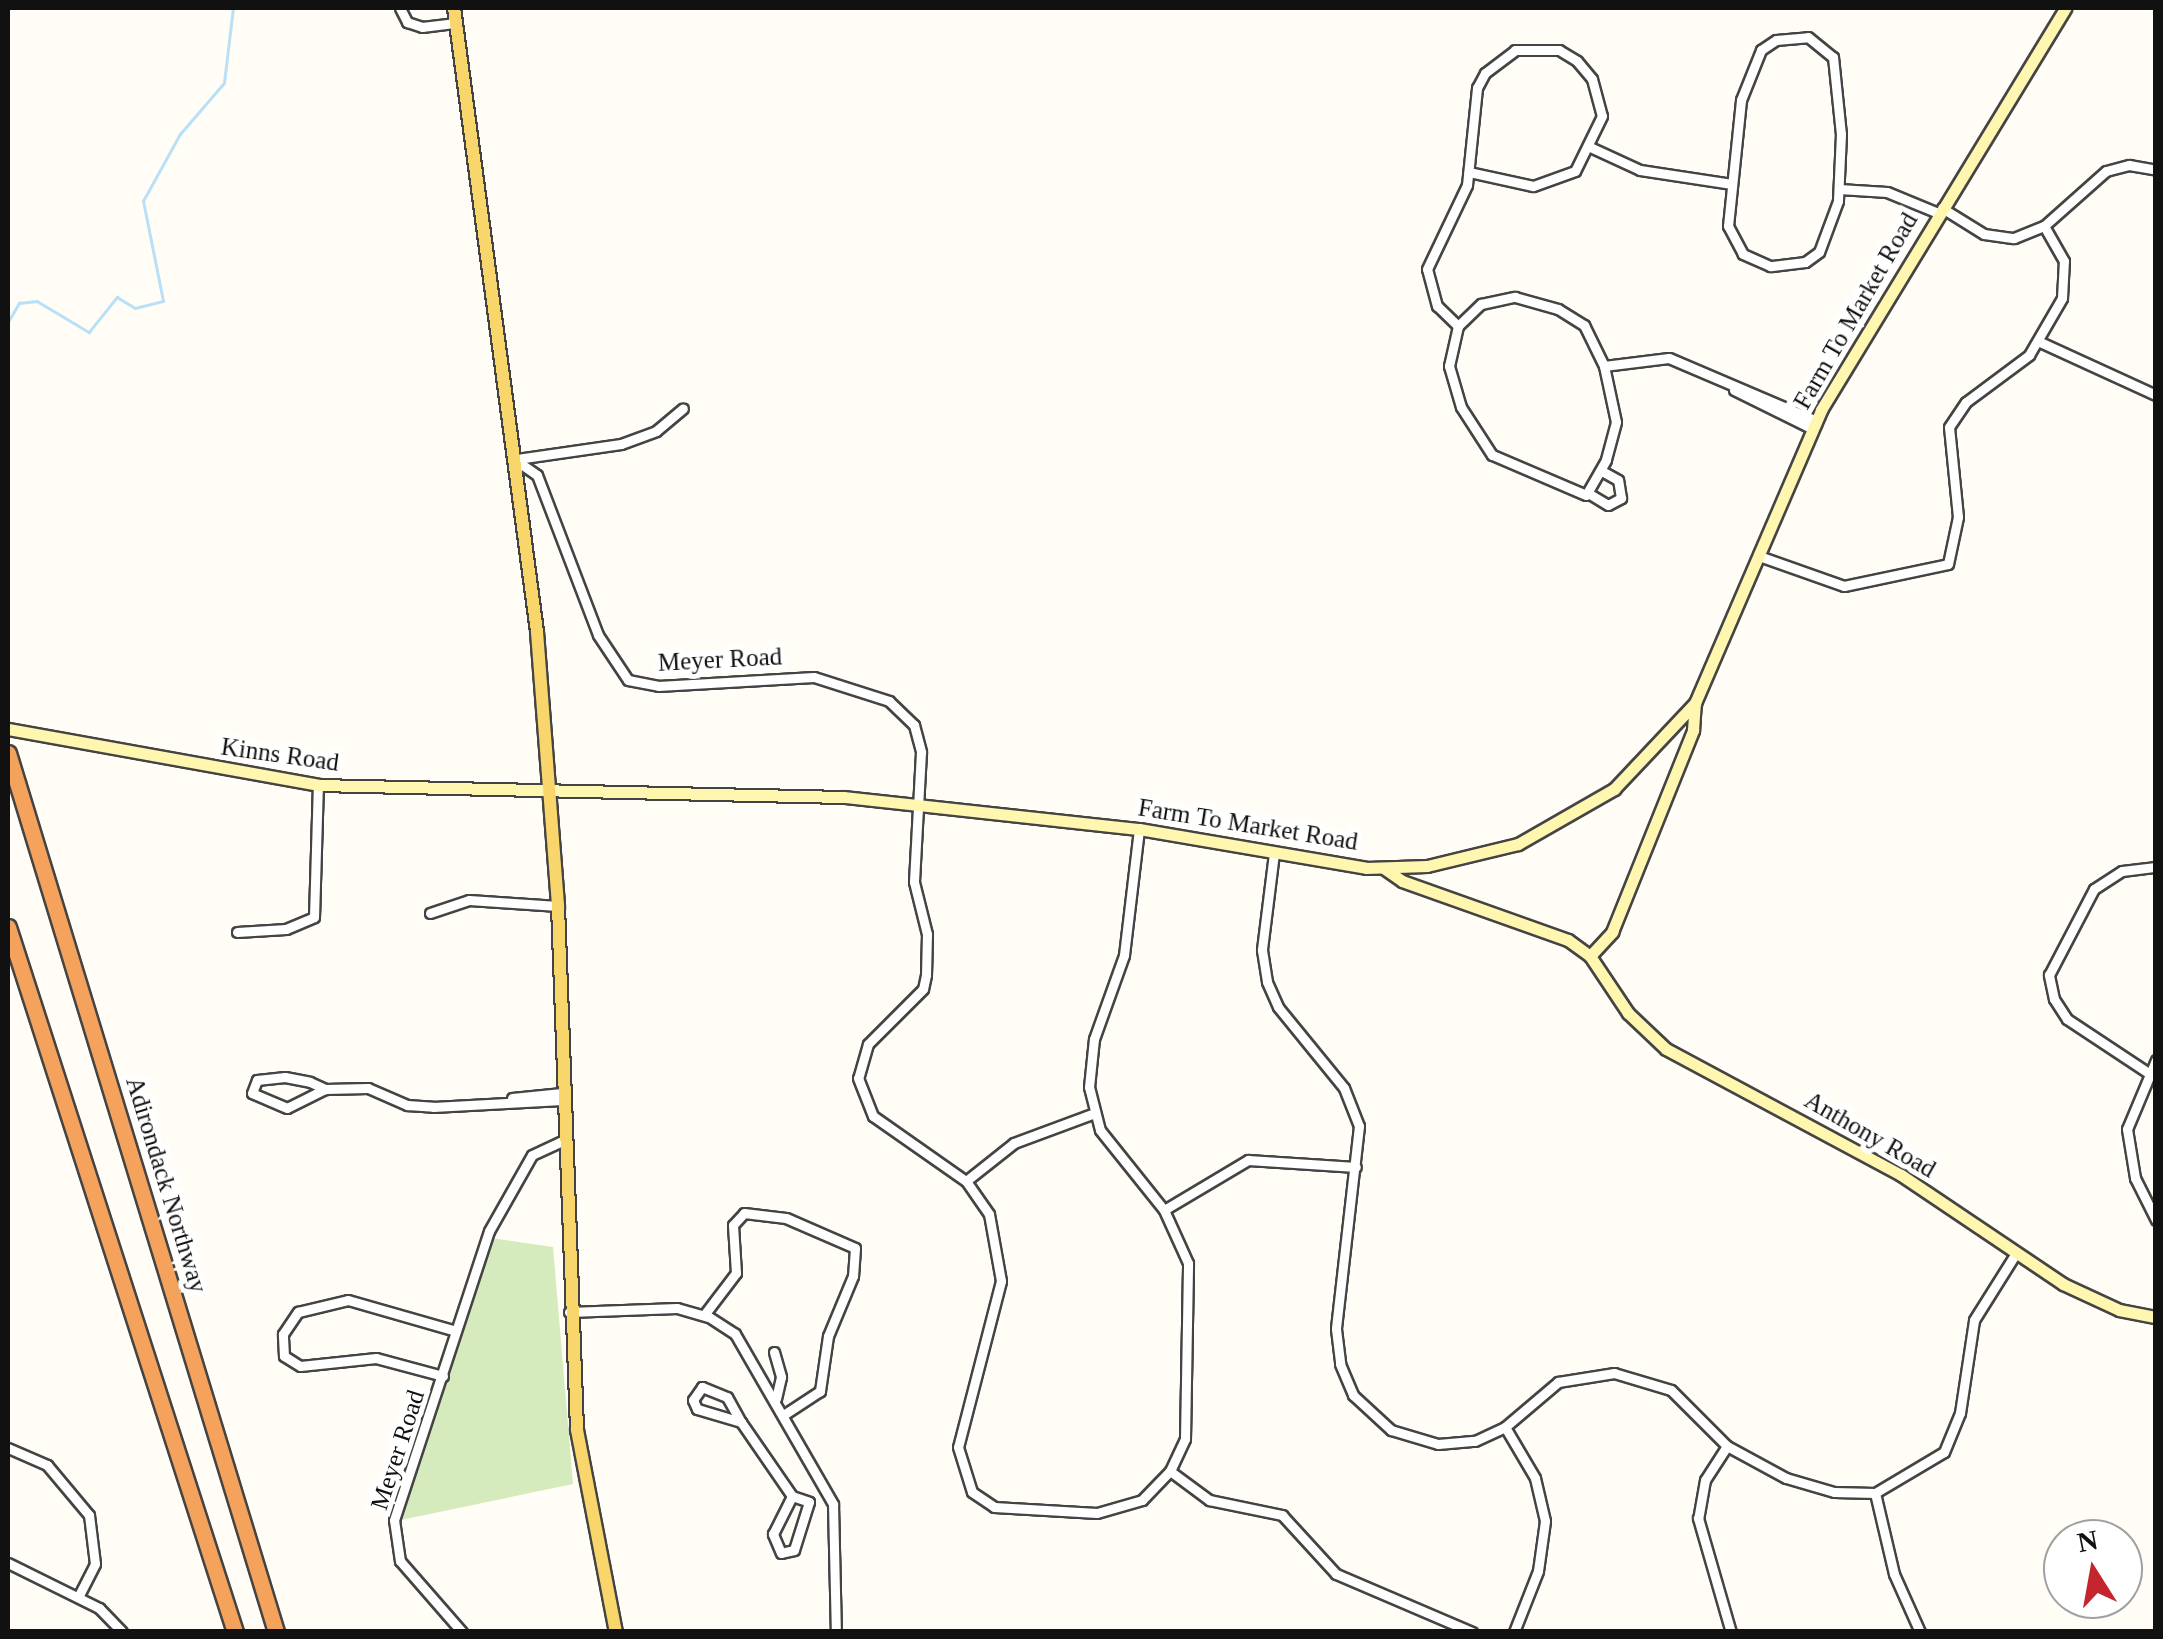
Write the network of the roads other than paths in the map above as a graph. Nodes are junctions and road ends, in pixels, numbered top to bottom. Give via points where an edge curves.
1 (400, 8) edge
2 (454, 8) edge
3 (2065, 8) edge
4 (456, 23) junction
5 (1590, 147) junction
6 (2156, 170) edge
7 (1469, 172) junction
8 (1732, 184) junction
9 (1838, 190) junction
10 (1940, 210) junction
11 (2044, 226) junction
12 (1458, 326) junction
13 (2040, 342) junction
14 (1604, 366) junction
15 (2156, 395) edge
16 (683, 408) dead end
17 (1815, 425) junction
18 (514, 459) junction
19 (1602, 471) junction
20 (1588, 494) junction
21 (1759, 556) junction
22 (1695, 703) junction
23 (8, 729) edge
24 (8, 753) edge
25 (318, 785) junction
26 (550, 794) junction
27 (920, 804) junction
28 (1139, 829) junction
29 (1274, 853) junction
30 (2156, 867) edge
31 (1385, 869) junction
32 (558, 906) junction
33 (430, 913) dead end
34 (8, 927) edge
35 (237, 932) dead end
36 (1590, 956) junction
37 (2156, 1060) edge
38 (2147, 1072) junction
39 (324, 1090) junction
40 (562, 1096) junction
41 (1092, 1114) junction
42 (562, 1142) junction
43 (1356, 1167) junction
44 (966, 1180) junction
45 (1164, 1210) junction
46 (2156, 1220) edge
47 (2016, 1253) junction
48 (569, 1312) junction
49 (704, 1315) junction
50 (2156, 1317) edge
51 (456, 1330) junction
52 (774, 1352) dead end
53 (443, 1376) junction
54 (776, 1398) junction
55 (785, 1414) junction
56 (741, 1422) junction
57 (1505, 1428) junction
58 (1727, 1446) junction
59 (8, 1448) edge
60 (1170, 1470) junction
61 (1875, 1493) junction
62 (792, 1496) junction
63 (8, 1563) edge
64 (79, 1596) junction
65 (1459, 1629) edge
66 (122, 1632) edge
67 (235, 1632) edge
68 (276, 1632) edge
69 (462, 1632) edge
70 (616, 1632) edge
71 (836, 1632) edge
72 (1472, 1632) edge
73 (1514, 1632) edge
74 (1731, 1632) edge
75 (1920, 1632) edge

1 - 4 street via 407,22 422,27
2 - 4 main road
3 - 10 street, Farm To Market Road
4 - 18 main road
5 - 7 street via 1575,170 1546,185
5 - 7 street via 1602,116 1592,79 1558,50 1515,50 1477,88
5 - 8 street via 1640,170
6 - 11 street via 2129,165 2106,171
7 - 12 street via 1427,269 1432,298
8 - 9 street via 1734,242 1770,266 1805,262 1819,252 1828,240
8 - 9 street via 1741,100 1757,59 1776,40 1808,37 1833,57
9 - 10 street via 1887,192
10 - 11 street via 1994,236 2025,236
10 - 17 street, Farm To Market Road
11 - 13 street via 2066,277 2058,312
12 - 14 street via 1482,304 1528,299 1584,325
12 - 20 street via 1449,366 1475,436 1502,462
13 - 15 street
13 - 21 street via 1966,402 1949,428 1958,517 1947,566 1844,586
14 - 17 street via 1669,358
14 - 19 street via 1616,422
16 - 18 street via 656,431 621,444
17 - 21 street, Farm To Market Road
18 - 26 main road
18 - 27 street, Meyer Road via 537,475 598,635 624,677 658,686 814,677 862,688 898,707 914,725
19 - 20 street
19 - 20 street via 1622,484 1621,498 1608,505
21 - 22 street, Farm To Market Road
22 - 31 street, Farm To Market Road via 1634,772 1564,822 1488,853
22 - 36 street via 1693,730 1612,932
23 - 25 street, Kinns Road
24 - 68 highway, Adirondack Northway
25 - 26 street, Kinns Road
25 - 35 street via 314,917 286,928
26 - 27 street, Farm To Market Road via 765,793
26 - 32 main road
27 - 28 street, Farm To Market Road
27 - 44 street via 914,882 927,934 926,976 923,988 868,1044 858,1078 864,1103 881,1124
28 - 29 street, Farm To Market Road
28 - 41 street via 1124,956 1088,1069
29 - 31 street, Farm To Market Road
29 - 43 street via 1262,950 1266,982 1278,1007 1352,1100 1359,1126
30 - 38 street via 2122,871 2094,889 2049,975 2067,1019
31 - 36 street, Anthony Road via 1402,881 1568,940
32 - 33 street via 474,900
32 - 40 main road
34 - 67 highway
36 - 47 street, Anthony Road via 1628,1013 1666,1049 1901,1176
37 - 38 street
38 - 46 street via 2129,1114 2127,1151
39 - 39 street via 285,1077 260,1079 250,1088 256,1098 287,1108
39 - 40 street via 368,1088 407,1105 436,1107
40 - 42 main road
41 - 44 street via 1014,1142
41 - 45 street
42 - 48 main road
42 - 51 street, Meyer Road via 532,1155 488,1231
43 - 45 street via 1248,1160
43 - 57 street via 1336,1329 1340,1364 1354,1395 1376,1420 1415,1440 1458,1444
44 - 60 street via 989,1214 1001,1280 958,1446 972,1492 1009,1510 1097,1512 1142,1500
45 - 60 street via 1188,1263 1192,1294 1188,1423
47 - 50 street, Anthony Road via 2089,1298
47 - 61 street via 1974,1320 1960,1413 1944,1452
48 - 49 street via 677,1308
48 - 70 main road via 578,1430
49 - 54 street via 735,1334
49 - 55 street via 736,1272 733,1225 744,1214 786,1218 857,1250 828,1336 820,1391
51 - 53 street, Meyer Road
51 - 53 street, Meyer Road via 348,1300 298,1312 283,1334 284,1356 300,1366 376,1358
52 - 54 street via 781,1377
53 - 69 street, Meyer Road via 393,1537 405,1569
54 - 55 street
55 - 71 street via 836,1514
56 - 56 street via 718,1390 697,1390 698,1408
56 - 62 street
57 - 58 street via 1558,1382 1614,1373 1671,1390
57 - 73 street via 1536,1478 1545,1521 1542,1556
58 - 61 street via 1805,1485
58 - 74 street via 1705,1480 1698,1518
59 - 64 street via 47,1465 88,1515 95,1564
60 - 65 street via 1209,1500 1282,1516 1336,1574
61 - 75 street via 1894,1574
62 - 62 street via 773,1534 781,1553 794,1550 808,1502
63 - 64 street
64 - 66 street
65 - 72 street

